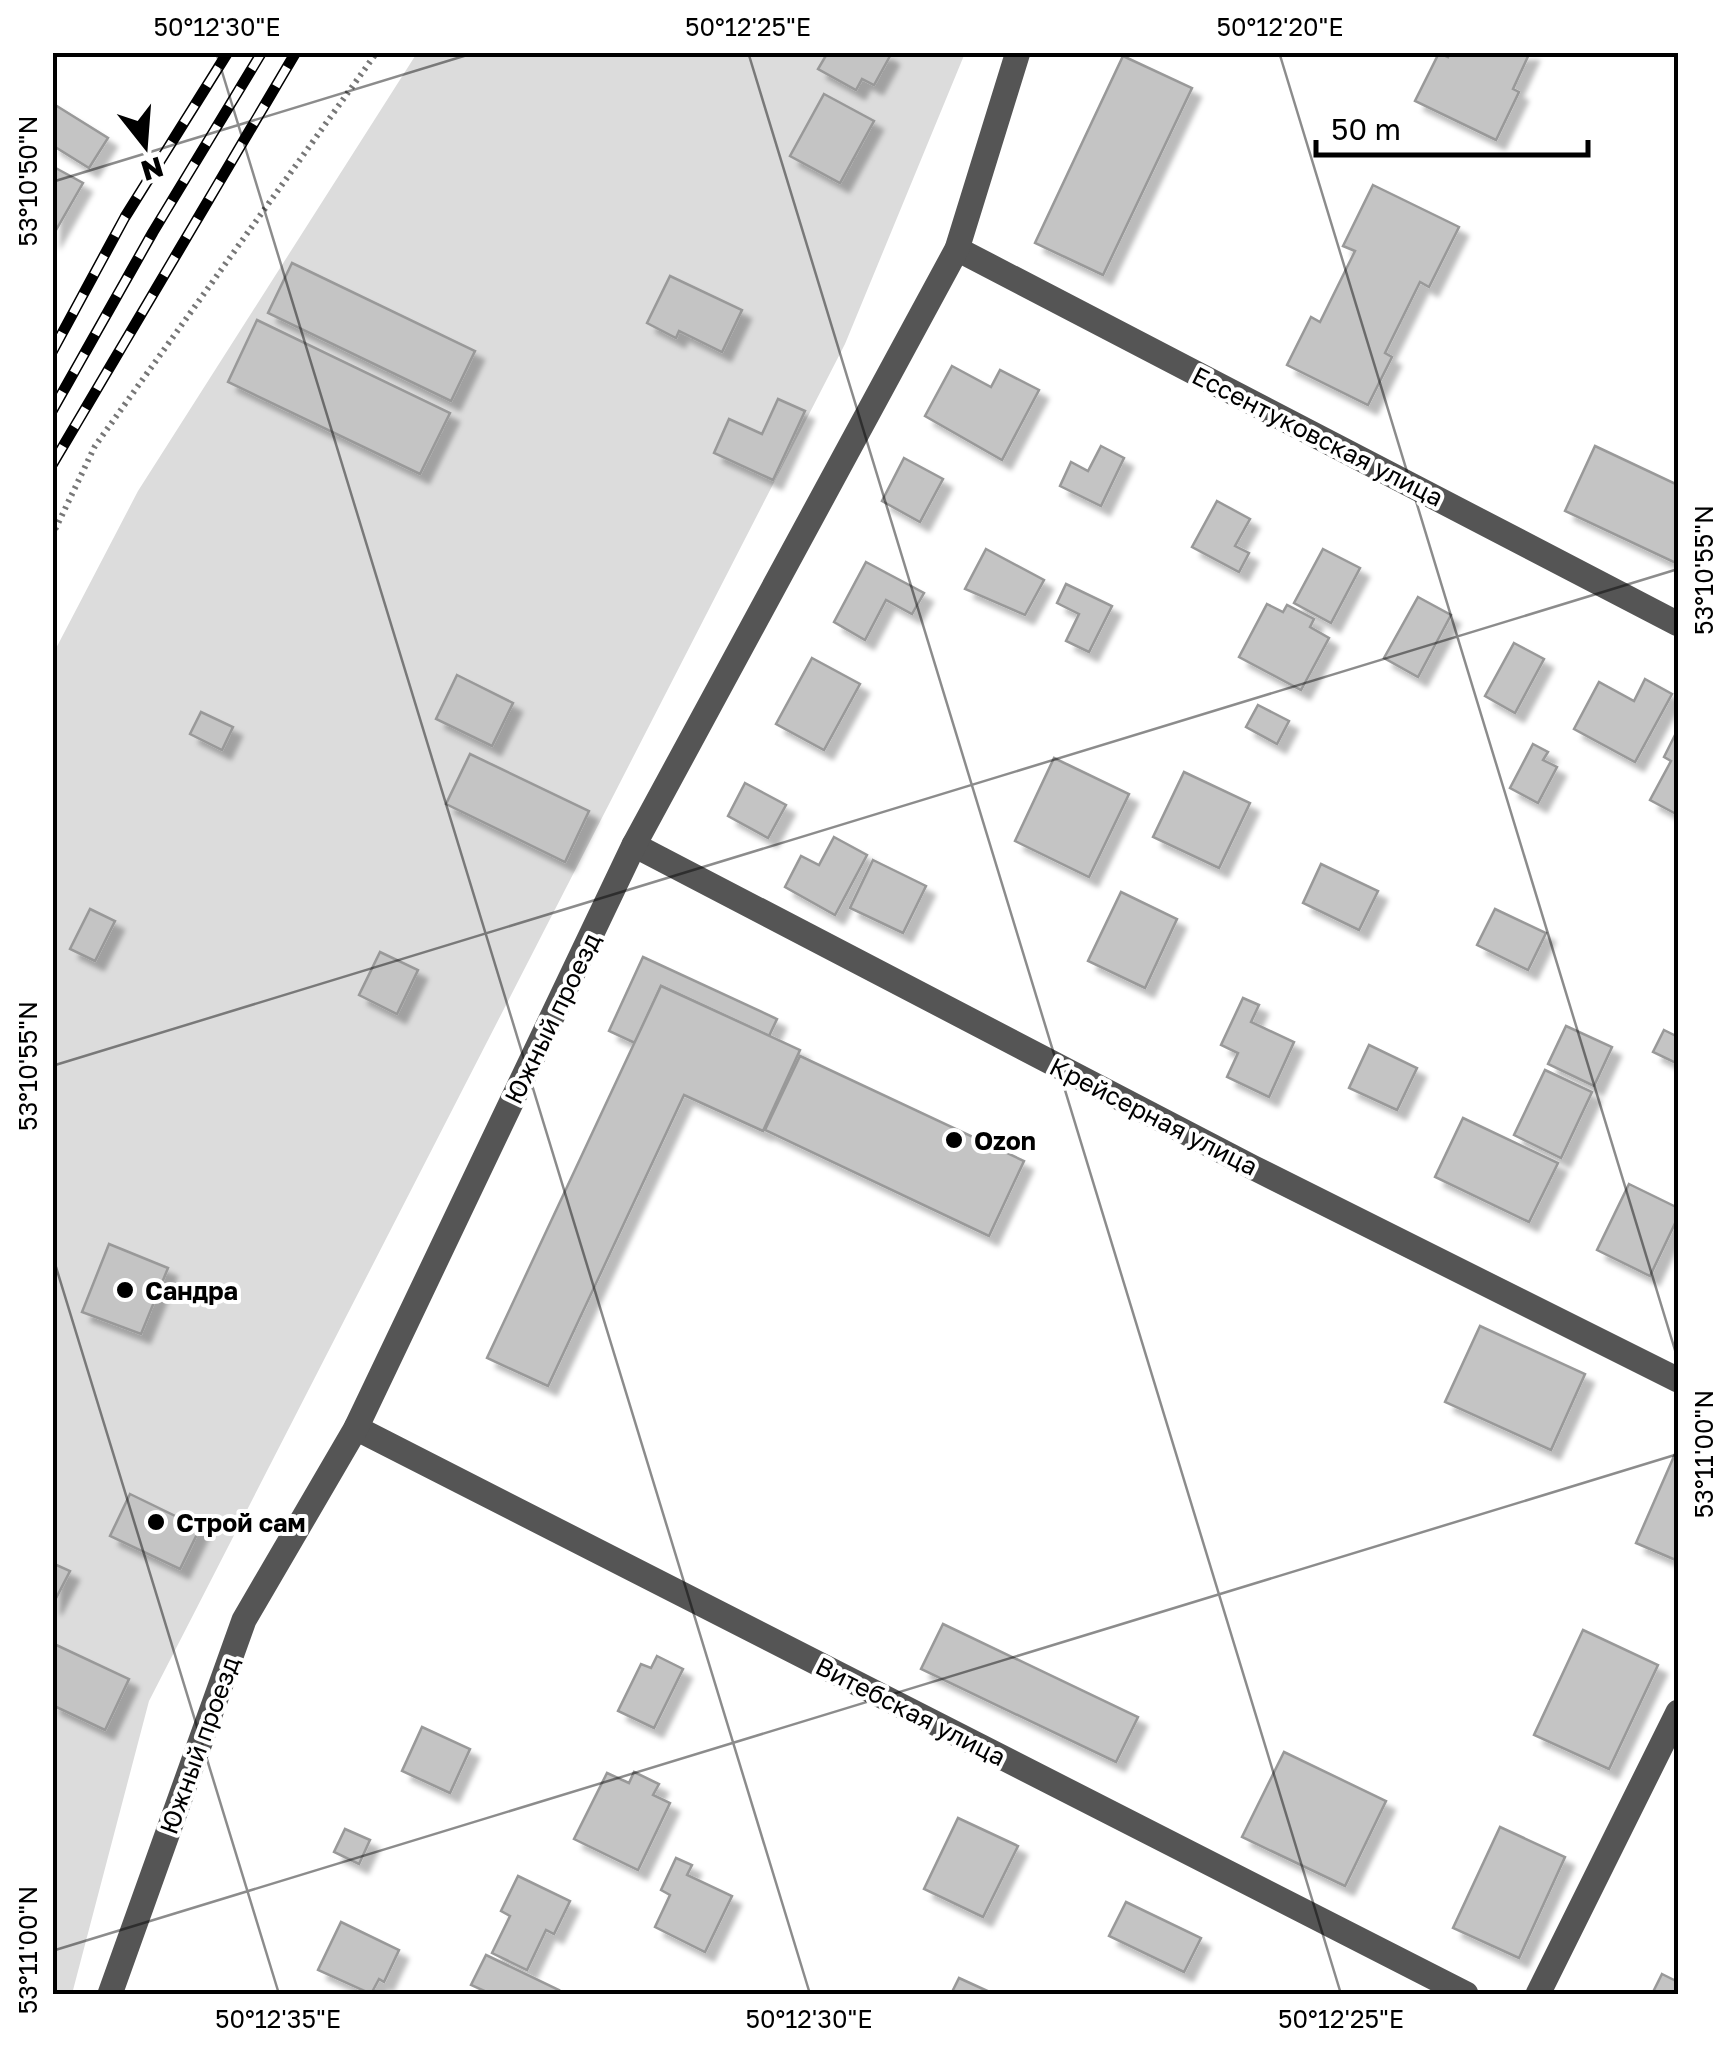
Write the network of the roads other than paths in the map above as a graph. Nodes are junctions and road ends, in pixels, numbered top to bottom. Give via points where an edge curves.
1 (1018, 52) edge
2 (957, 249) junction
3 (1678, 624) edge
4 (634, 845) junction
5 (1678, 1380) edge
6 (356, 1428) junction
7 (1678, 1712) edge
8 (110, 1994) edge
9 (1466, 1994) edge
10 (1538, 1994) edge

1 - 2 street, Южный проезд
2 - 3 street, Ессентуковская улица
2 - 4 street, Южный проезд
4 - 5 street, Крейсерная улица via 1252,1168
4 - 6 street, Южный проезд
6 - 8 street, Южный проезд via 244,1620
6 - 9 street, Витебская улица
7 - 10 street

